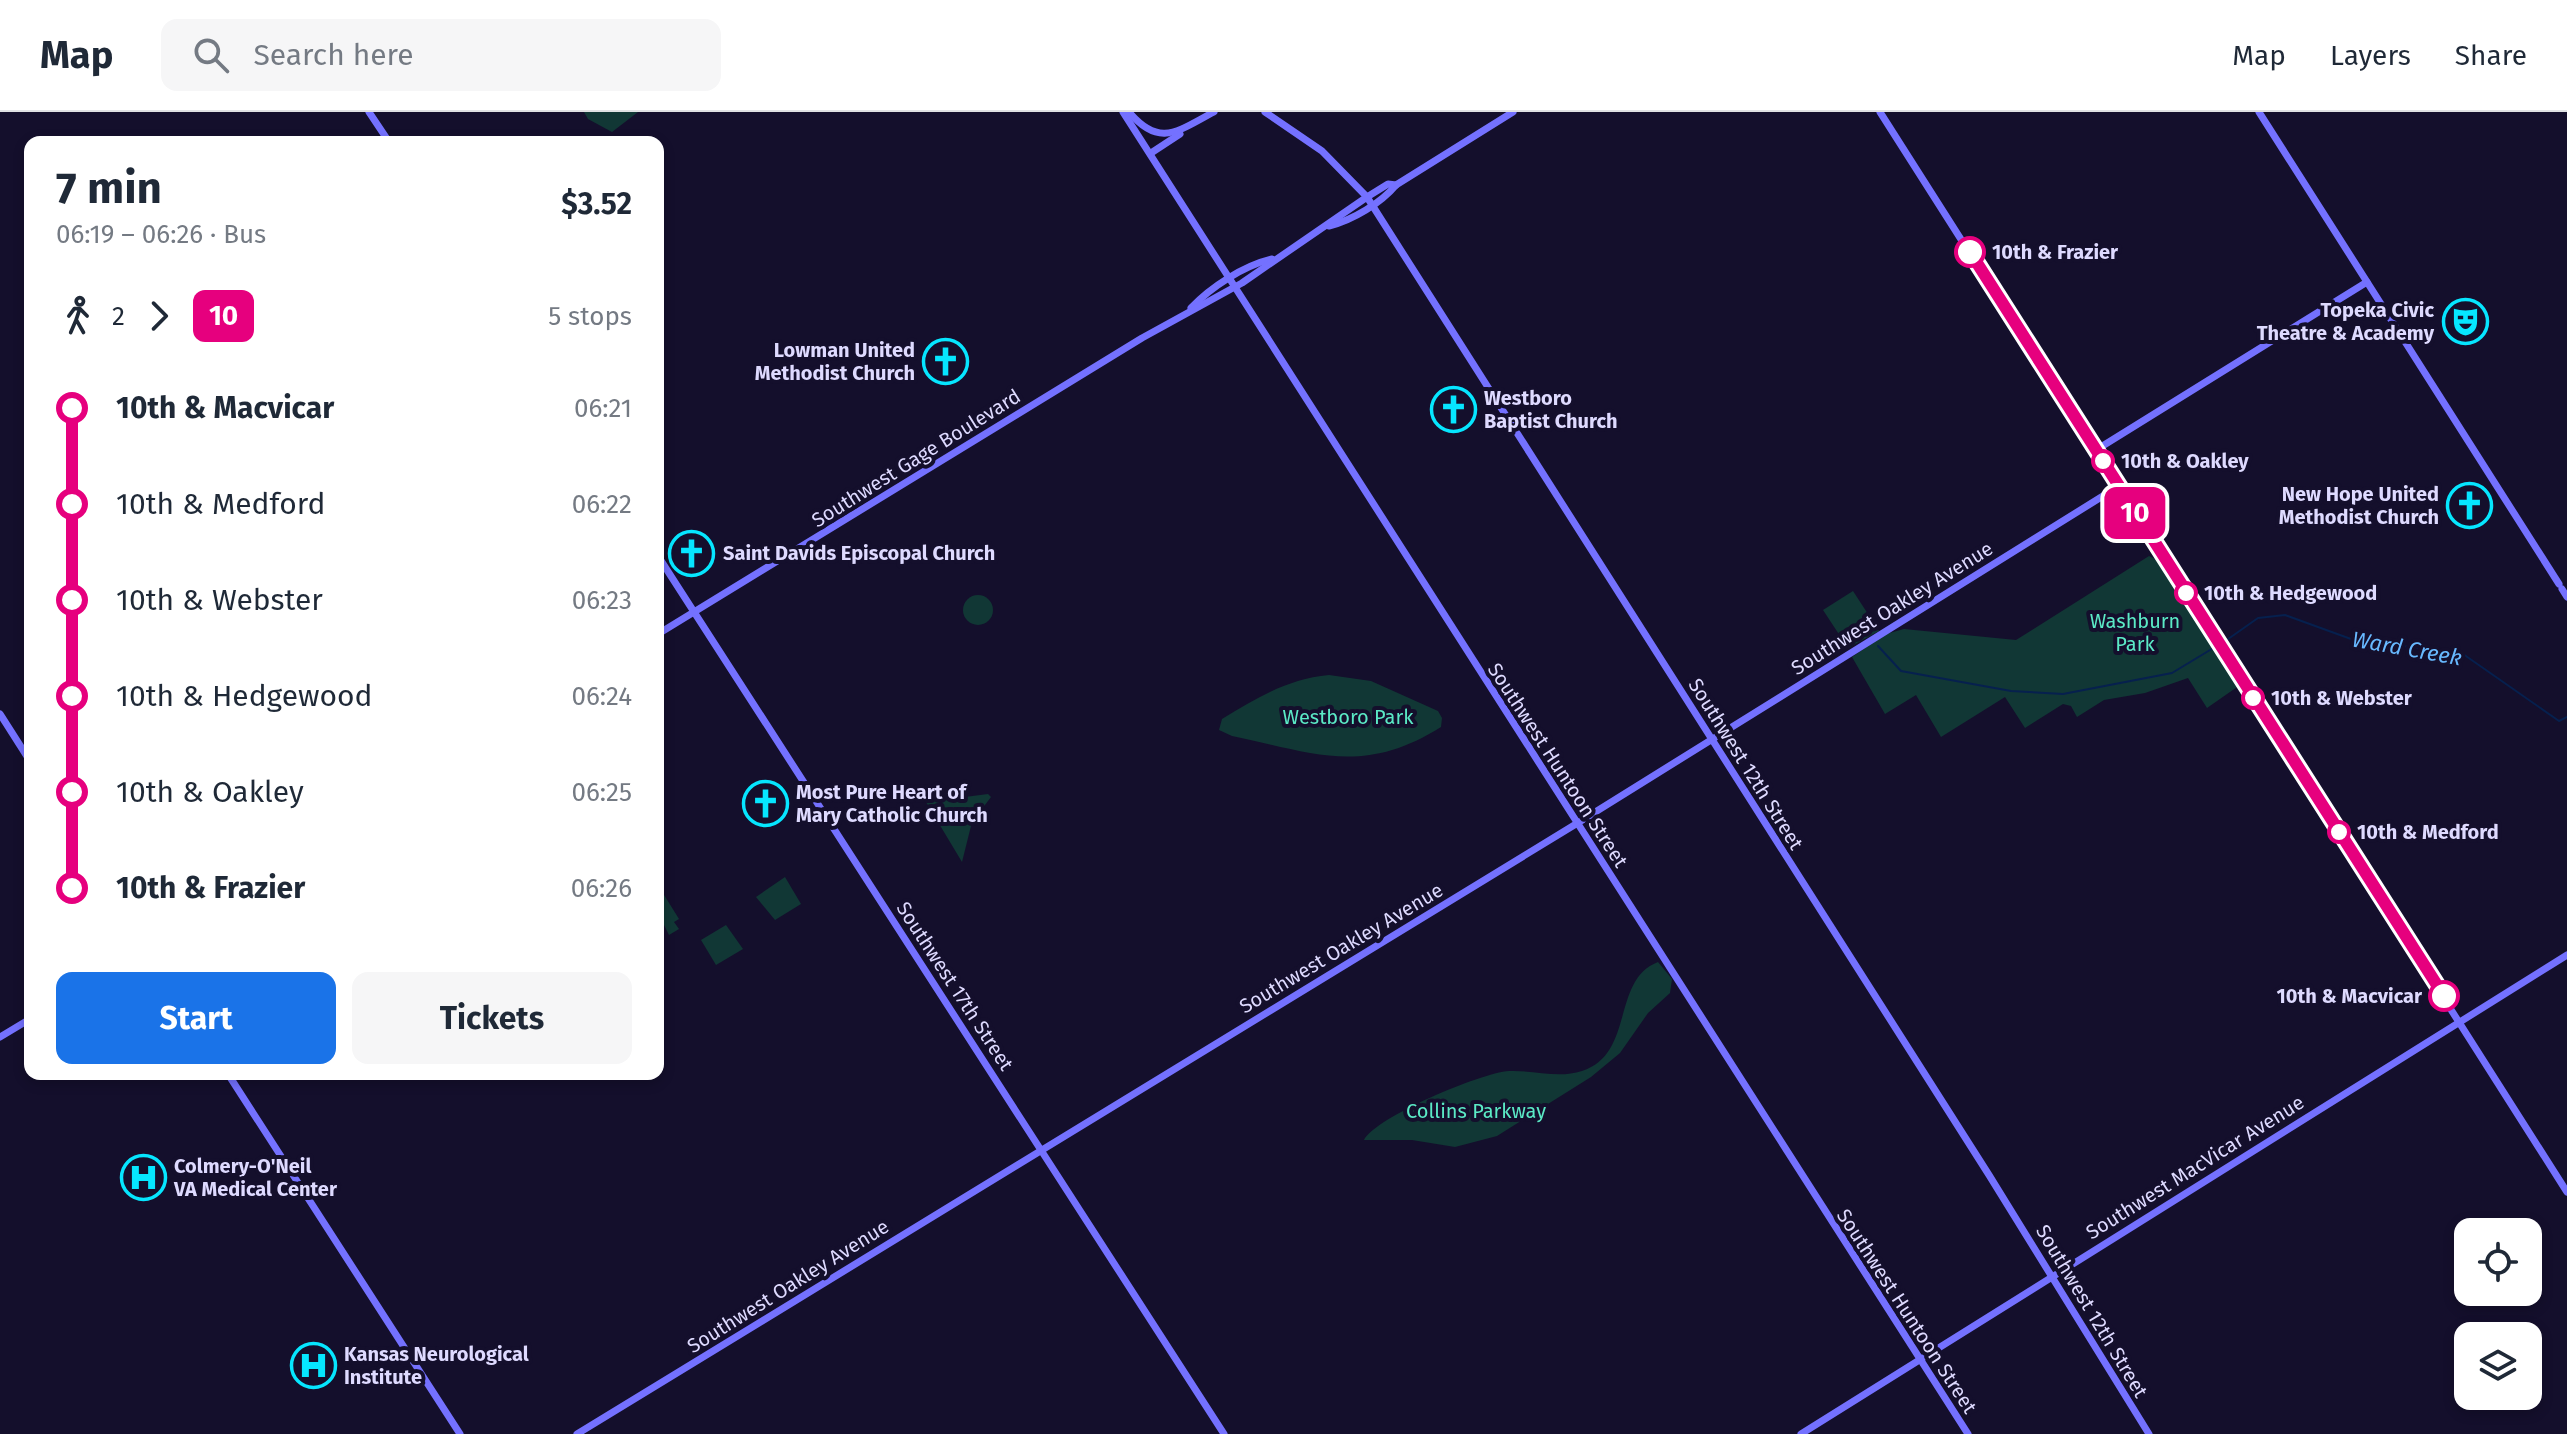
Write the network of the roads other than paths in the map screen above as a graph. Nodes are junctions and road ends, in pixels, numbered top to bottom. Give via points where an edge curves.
1 (369, 112) edge
2 (1126, 112) edge
3 (1214, 112) edge
4 (1265, 112) edge
5 (1513, 112) edge
6 (1880, 112) edge
7 (2259, 112) edge
8 (1205, 117) junction
9 (385, 136) edge
10 (1151, 153) junction
11 (1396, 185) junction
12 (1367, 197) junction
13 (1372, 205) junction
14 (1327, 226) junction
15 (2367, 282) junction
16 (1233, 283) junction
17 (2096, 450) junction
18 (2119, 486) junction
19 (664, 566) edge
20 (2563, 590) edge
21 (694, 613) junction
22 (664, 630) edge
23 (0, 714) edge
24 (1712, 739) junction
25 (24, 752) edge
26 (1576, 824) junction
27 (2567, 955) edge
28 (2460, 1021) junction
29 (24, 1023) edge
30 (0, 1037) edge
31 (232, 1080) edge
32 (1041, 1149) junction
33 (2567, 1192) edge
34 (2052, 1276) junction
35 (1920, 1360) junction
36 (460, 1434) edge
37 (577, 1434) edge
38 (1224, 1434) edge
39 (1801, 1434) edge
40 (1968, 1434) edge
41 (2149, 1434) edge

1 - 9 main road
2 - 8 main road via 1147,130 1165,134
2 - 10 main road, Southwest Huntoon Street
3 - 8 main road
4 - 12 main road, Southwest 12th Street via 1334,162
5 - 11 main road, Southwest Gage Boulevard
6 - 17 main road
7 - 15 main road
8 - 10 main road
10 - 16 main road, Southwest Huntoon Street
11 - 12 main road, Southwest Gage Boulevard
11 - 13 main road, Southwest Gage Boulevard
12 - 13 main road, Southwest 12th Street
12 - 14 main road, Southwest Gage Boulevard
13 - 14 main road, Southwest Gage Boulevard
13 - 24 main road, Southwest 12th Street
14 - 16 main road, Southwest Gage Boulevard
15 - 17 main road
15 - 20 main road
16 - 21 main road, Southwest Gage Boulevard via 1209,303 1191,309
16 - 26 main road, Southwest Huntoon Street
17 - 18 main road
18 - 24 main road, Southwest Oakley Avenue
18 - 28 main road
19 - 21 main road, Southwest 17th Street
21 - 22 main road, Southwest Gage Boulevard
21 - 32 main road, Southwest 17th Street
23 - 25 main road
24 - 26 main road, Southwest Oakley Avenue
24 - 34 main road, Southwest 12th Street
26 - 32 main road, Southwest Oakley Avenue
26 - 35 main road, Southwest Huntoon Street
27 - 28 main road, Southwest MacVicar Avenue
28 - 33 main road
28 - 34 main road, Southwest MacVicar Avenue
29 - 30 main road
31 - 36 main road
32 - 37 main road, Southwest Oakley Avenue
32 - 38 main road, Southwest 17th Street
34 - 35 main road, Southwest MacVicar Avenue
34 - 41 main road, Southwest 12th Street
35 - 39 main road, Southwest MacVicar Avenue
35 - 40 main road, Southwest Huntoon Street

